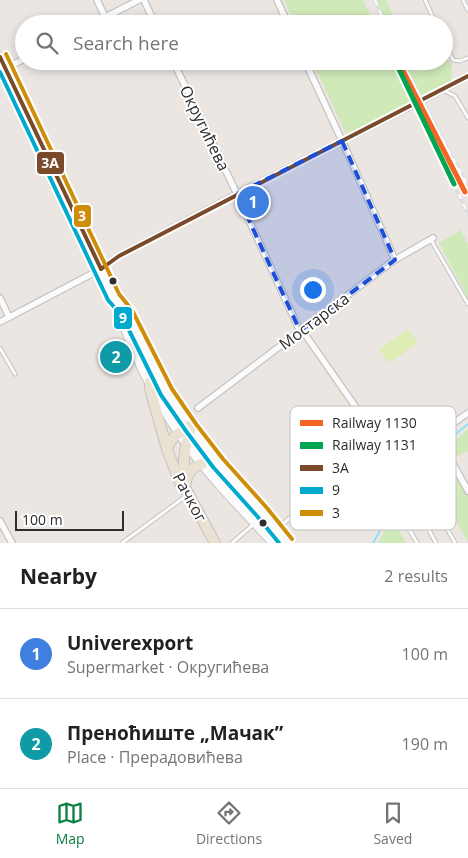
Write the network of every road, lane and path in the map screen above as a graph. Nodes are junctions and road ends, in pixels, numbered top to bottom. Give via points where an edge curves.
1 (97, 0) edge
2 (139, 0) edge
3 (144, 0) edge
4 (277, 0) edge
5 (426, 0) edge
6 (463, 0) edge
7 (468, 10) edge
8 (104, 15) edge
9 (109, 15) edge
10 (151, 15) edge
11 (284, 15) edge
12 (432, 15) edge
13 (0, 56) edge
14 (468, 58) edge
15 (453, 60) edge
16 (15, 64) edge
17 (6, 68) junction
18 (177, 70) edge
19 (309, 70) edge
20 (468, 76) edge
21 (443, 90) junction
22 (423, 100) dead end
23 (413, 105) dead end
24 (468, 118) edge
25 (342, 141) junction
26 (237, 194) junction
27 (432, 238) joint
28 (395, 260) junction
29 (101, 269) junction
30 (114, 297) junction
31 (0, 298) edge
32 (468, 304) edge
33 (9, 317) junction
34 (0, 322) edge
35 (301, 331) junction
36 (0, 348) edge
37 (15, 374) dead end
38 (150, 382) junction
39 (354, 406) edge
40 (198, 408) dead end
41 (468, 413) edge
42 (456, 421) edge
43 (190, 427) junction
44 (179, 433) junction
45 (186, 442) junction
46 (167, 449) junction
47 (202, 464) junction
48 (456, 469) edge
49 (187, 489) junction
50 (468, 491) edge
51 (290, 517) edge
52 (0, 521) edge
53 (255, 522) junction
54 (276, 529) junction
55 (410, 530) edge
56 (429, 530) edge
57 (448, 530) edge
58 (0, 534) edge
59 (10, 540) edge
60 (122, 543) edge
61 (215, 543) edge
62 (232, 543) edge
63 (274, 543) edge
64 (287, 543) edge
65 (417, 543) edge
66 (436, 543) edge
67 (455, 543) edge

1 - 8 street
2 - 9 street
3 - 10 street
4 - 11 street
5 - 12 lane
6 - 7 lane
13 - 17 main road
14 - 15 lane
16 - 17 street
17 - 29 main road
18 - 26 street, Округићева
19 - 25 street
20 - 21 street
21 - 22 street
21 - 24 lane via 455,96
23 - 25 street
25 - 26 street
25 - 28 street
26 - 29 street via 119,256
26 - 35 street, Округићева
27 - 28 street, Мостарска
27 - 32 lane
28 - 35 street, Мостарска
29 - 30 main road
29 - 33 street
30 - 38 main road
30 - 43 main road via 127,313 167,392
31 - 33 street
33 - 34 street
35 - 39 street, Округићева
35 - 40 street, Мостарска
36 - 37 lane
38 - 44 main road
38 - 46 main road, Рачког
41 - 42 street, Округићева
43 - 44 main road
43 - 45 main road, Рачког
43 - 54 main road
44 - 45 main road
44 - 46 main road via 170,440
45 - 47 main road
45 - 49 main road, Рачког via 184,472
46 - 49 main road, Рачког via 180,483
47 - 49 main road via 188,474
47 - 53 main road
48 - 50 street
49 - 60 lane
49 - 61 main road, Рачког
51 - 54 lane
52 - 59 street
53 - 62 lane
53 - 63 main road
54 - 64 main road
55 - 65 lane
56 - 66 lane
57 - 67 lane
58 - 59 street

